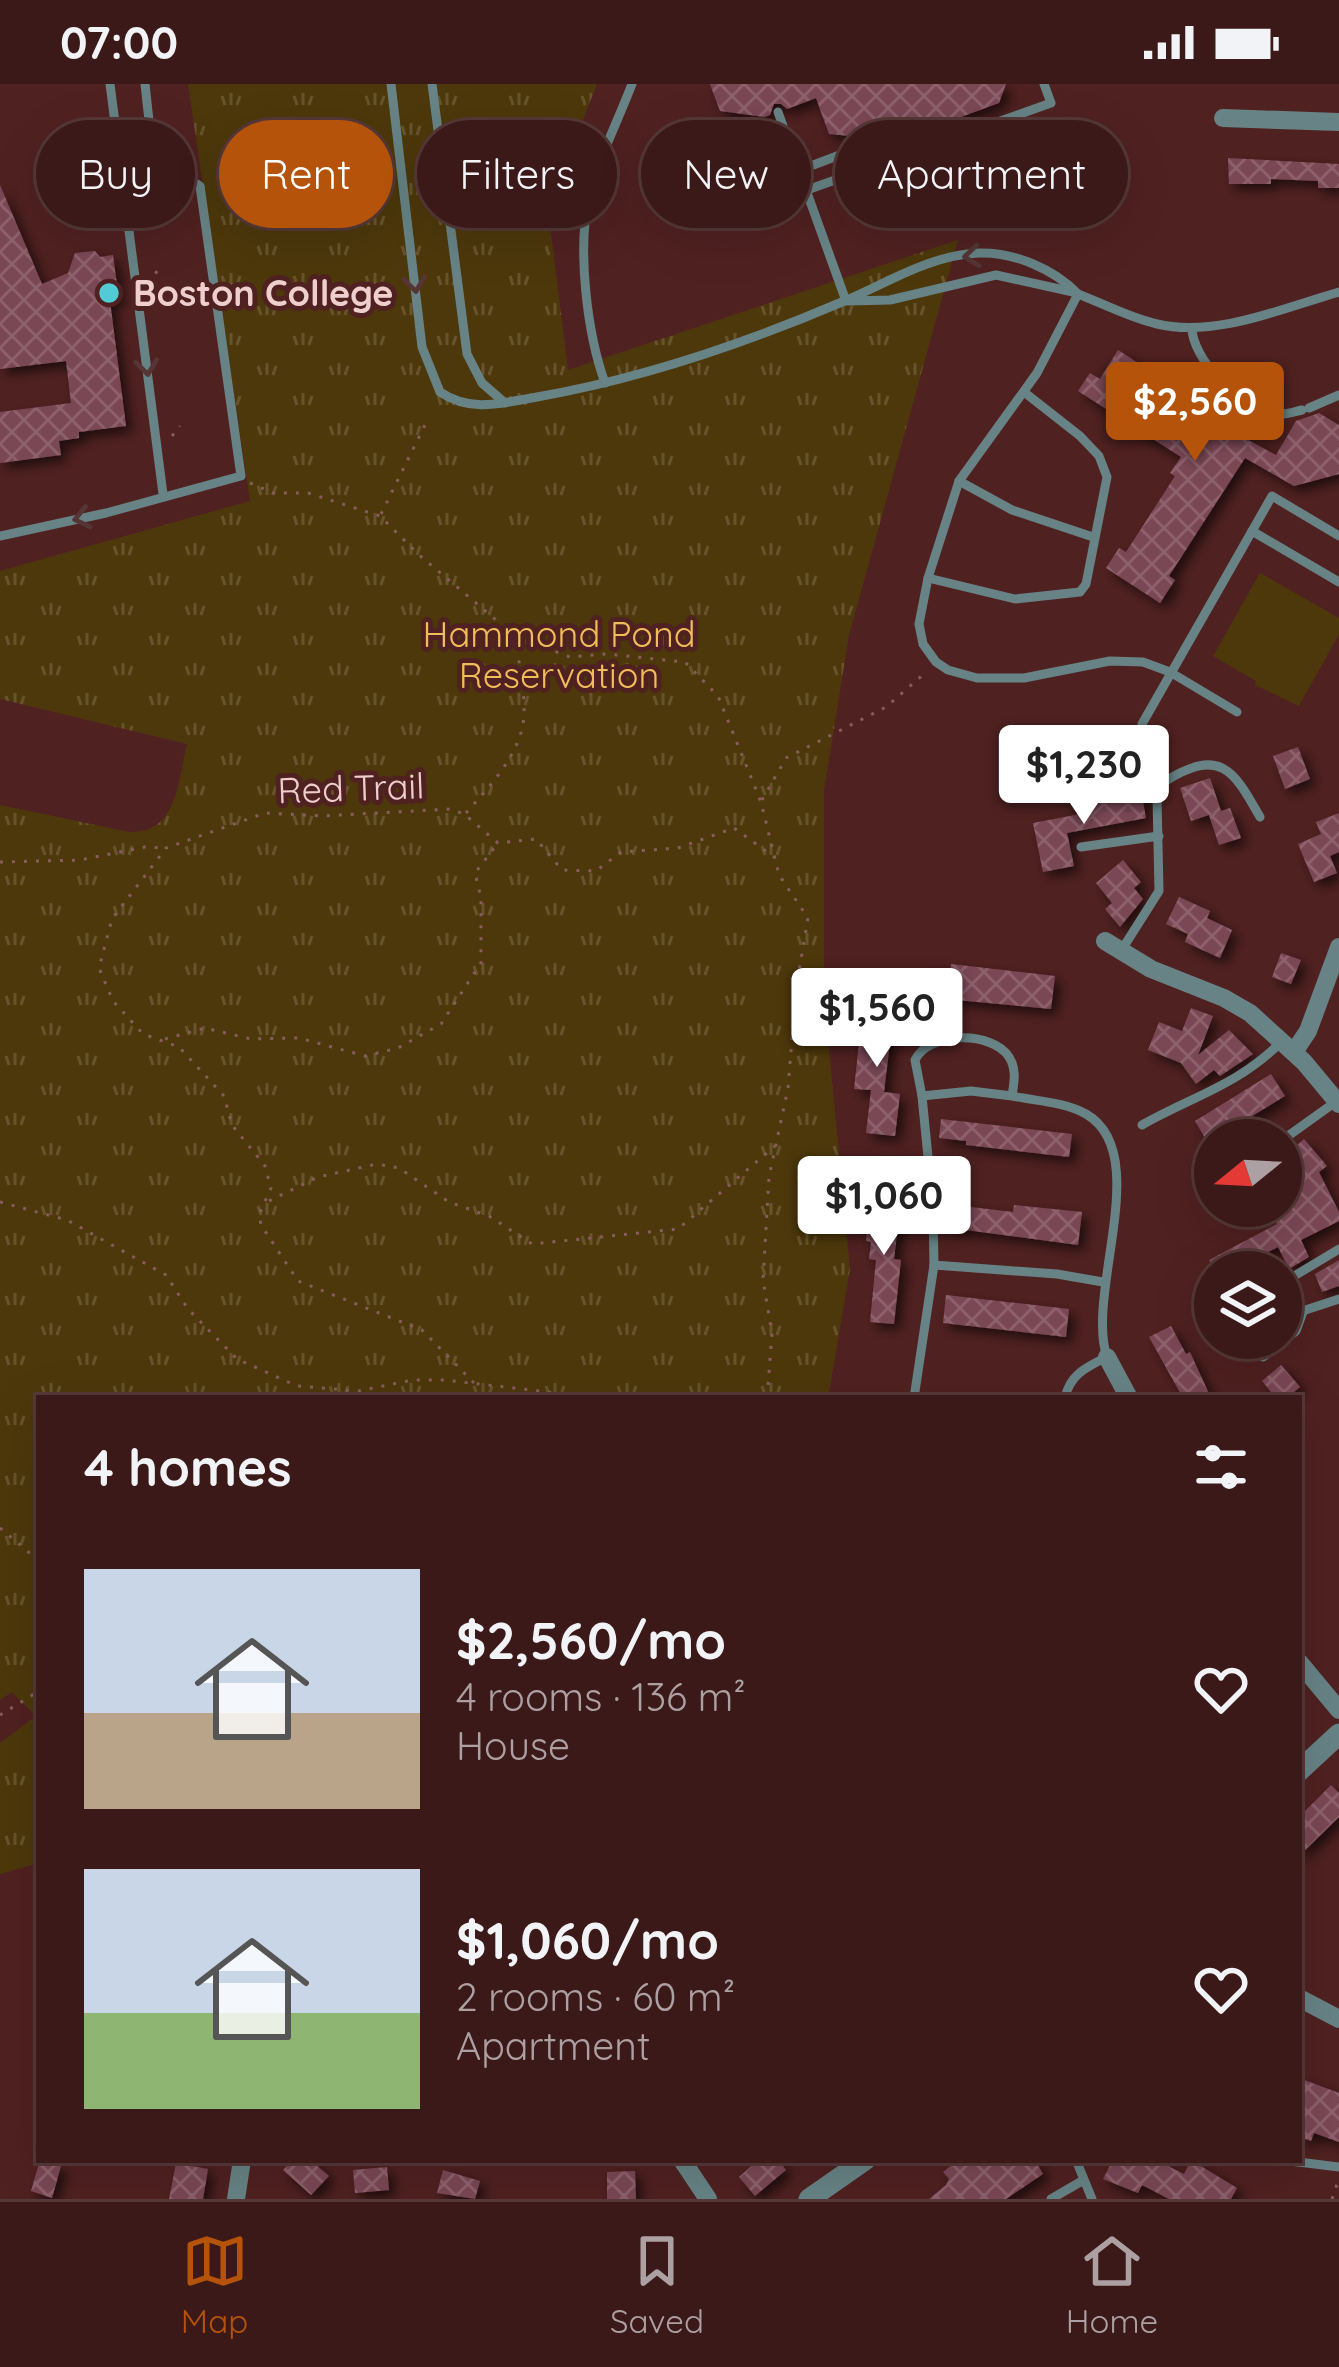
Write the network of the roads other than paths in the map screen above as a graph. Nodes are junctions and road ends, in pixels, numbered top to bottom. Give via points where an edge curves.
1 (110, 84) edge
2 (145, 84) edge
3 (391, 84) edge
4 (432, 84) edge
5 (632, 84) edge
6 (1044, 84) edge
7 (778, 112) dead end
8 (1223, 118) dead end
9 (115, 120) edge
10 (149, 120) edge
11 (781, 120) edge
12 (1339, 122) edge
13 (195, 183) edge
14 (811, 189) edge
15 (811, 201) edge
16 (129, 228) edge
17 (1339, 292) edge
18 (1078, 294) junction
19 (846, 301) junction
20 (1192, 328) junction
21 (605, 383) junction
22 (1024, 392) junction
23 (1339, 395) edge
24 (505, 403) junction
25 (959, 481) junction
26 (163, 494) junction
27 (1252, 531) junction
28 (0, 536) edge
29 (1339, 536) edge
30 (1093, 537) junction
31 (928, 578) junction
32 (1339, 582) edge
33 (1170, 673) junction
34 (1237, 712) dead end
35 (1142, 724) dead end
36 (1260, 817) dead end
37 (1159, 836) junction
38 (1081, 847) dead end
39 (1113, 946) joint
40 (1339, 946) edge
41 (1288, 1046) junction
42 (1335, 1092) edge
43 (922, 1096) junction
44 (1012, 1096) junction
45 (1302, 1122) edge
46 (1142, 1125) dead end
47 (1339, 1249) edge
48 (934, 1265) junction
49 (1302, 1271) edge
50 (1103, 1282) junction
51 (1339, 1299) edge
52 (1303, 1312) edge
53 (1107, 1357) junction
54 (914, 1395) edge
55 (1066, 1395) edge
56 (1128, 1395) edge
57 (1302, 1666) edge
58 (1339, 1710) edge
59 (1339, 1734) edge
60 (1302, 1768) edge
61 (1302, 2000) edge
62 (1339, 2019) edge
63 (1302, 2162) edge
64 (242, 2163) edge
65 (684, 2163) edge
66 (861, 2163) edge
67 (1077, 2163) edge
68 (1339, 2167) edge
69 (1082, 2181) junction
70 (236, 2199) edge
71 (708, 2199) edge
72 (809, 2199) edge
73 (1052, 2199) edge
74 (1092, 2199) edge

1 - 9 lane
2 - 10 lane
3 -> 24 lane via 427,365 452,400
4 - 24 lane via 463,339 472,369
5 - 21 lane via 584,230
6 - 14 lane via 1051,103
7 - 11 lane
8 - 12 street
13 - 26 lane via 241,476
15 - 19 lane
16 -> 26 lane
17 - 20 lane
18 - 19 lane via 996,275 890,300
18 -> 19 lane via 1049,271 982,253 902,273
18 - 20 lane via 1141,320
18 - 22 lane
19 - 21 lane
20 - 23 lane via 1199,352 1246,403 1269,415
21 - 24 lane
22 - 25 lane
22 - 30 lane via 1099,456 1107,477
25 - 30 lane via 1012,510
25 - 31 lane
26 -> 28 lane
27 - 29 lane via 1272,496
27 - 32 lane
27 - 33 lane
30 - 31 lane via 1080,592 1015,598
31 - 33 lane via 920,634 936,662 960,675 1047,676 1126,659
33 - 34 lane
33 - 35 lane
36 - 37 lane via 1232,771 1197,769 1160,787
37 - 38 lane
37 - 39 lane via 1159,891
39 - 41 street via 1237,1004
40 - 41 street via 1308,1031
41 - 42 street
41 - 46 lane
42 - 45 lane
43 - 44 lane
43 - 44 lane via 915,1060 942,1038 1007,1053
43 - 48 lane
44 - 50 lane via 1086,1114 1109,1142 1118,1192
47 - 49 lane
48 - 50 lane
48 - 54 lane
50 - 53 lane
51 - 52 lane
53 - 55 lane via 1079,1372
53 - 56 street
57 - 58 street
59 - 60 street
61 - 62 street
63 - 68 lane
64 - 70 street
65 - 71 street
66 - 72 street
67 - 69 lane
69 - 73 lane
69 - 74 lane

